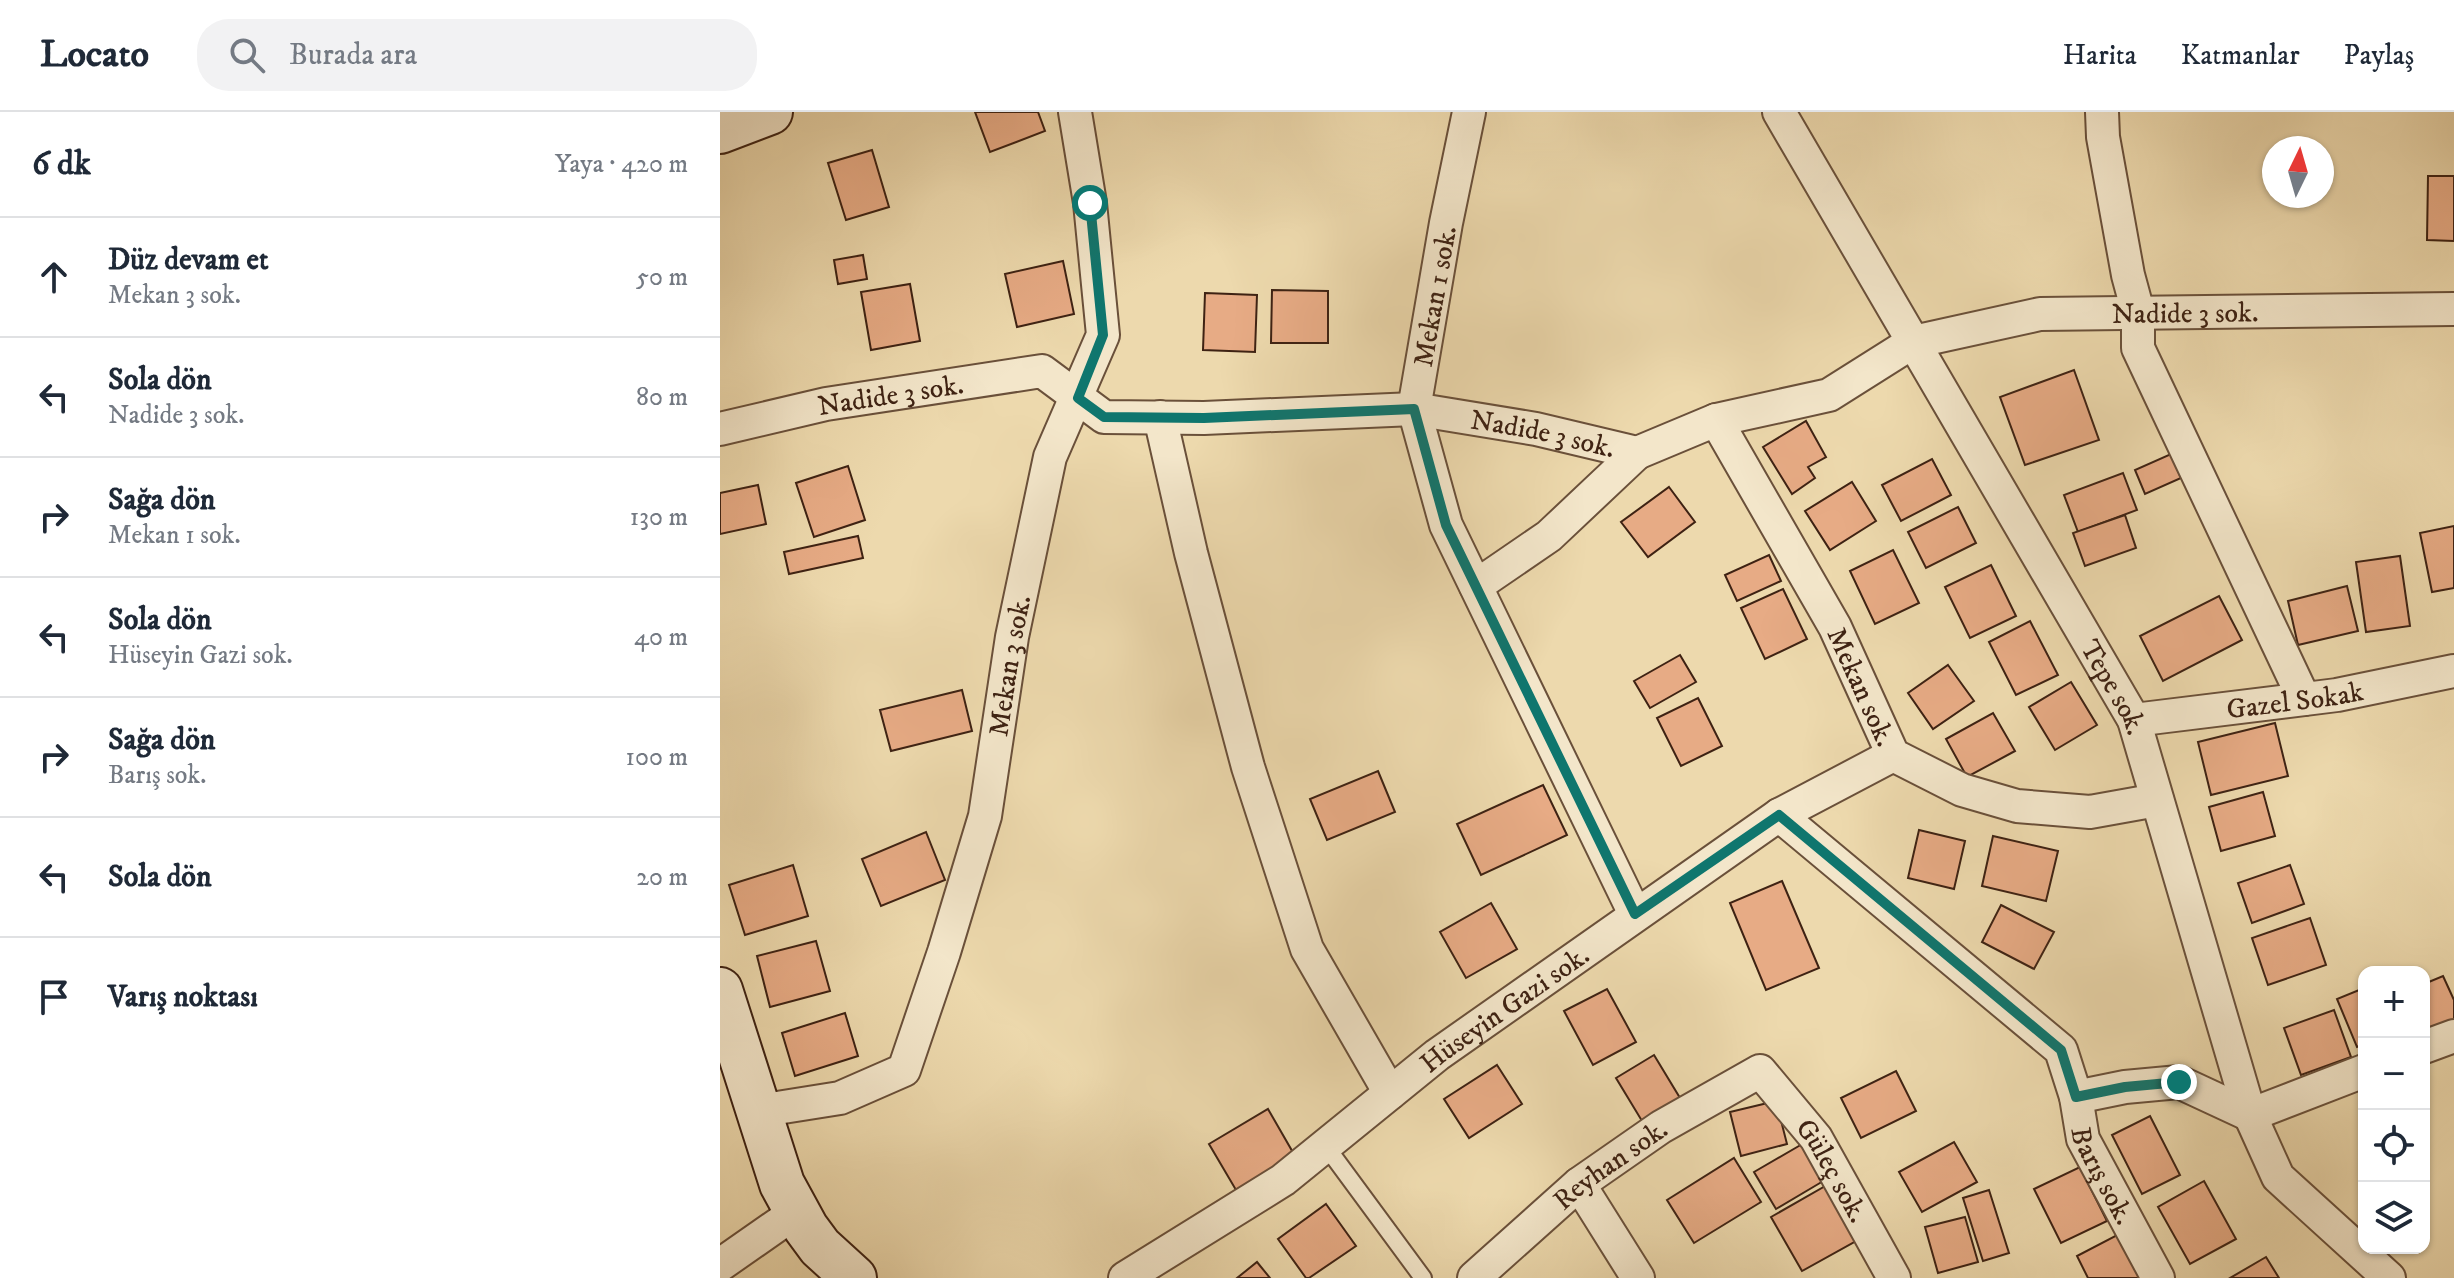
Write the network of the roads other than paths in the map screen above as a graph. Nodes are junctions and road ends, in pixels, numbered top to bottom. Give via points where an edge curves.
1 (770, 112) edge
2 (1075, 112) edge
3 (1469, 112) edge
4 (1779, 112) edge
5 (2102, 112) edge
6 (720, 131) edge
7 (2454, 309) edge
8 (2138, 312) junction
9 (1913, 342) junction
10 (1078, 398) junction
11 (1414, 409) junction
12 (1160, 417) junction
13 (1716, 420) junction
14 (720, 429) edge
15 (1637, 453) junction
16 (1476, 586) junction
17 (2454, 671) edge
18 (2304, 699) junction
19 (2134, 720) junction
20 (1893, 755) junction
21 (2157, 800) junction
22 (1779, 815) junction
23 (1635, 914) junction
24 (720, 990) edge
25 (2454, 1036) edge
26 (2430, 1045) edge
27 (1760, 1071) joint
28 (2358, 1073) edge
29 (1390, 1093) junction
30 (2076, 1097) junction
31 (758, 1111) junction
32 (2250, 1115) junction
33 (1325, 1145) junction
34 (1579, 1184) junction
35 (796, 1212) junction
36 (720, 1265) edge
37 (854, 1278) edge
38 (1125, 1278) edge
39 (1423, 1278) edge
40 (1474, 1278) edge
41 (1638, 1278) edge
42 (1894, 1278) edge
43 (2158, 1278) edge
44 (2389, 1278) edge

1 - 6 street
2 - 10 street, Mekan 3 sok. via 1103,335
3 - 11 street, Mekan 1 sok.
4 - 9 street, Tepe sok.
5 - 8 street
7 - 8 street, Nadide 3 sok.
8 - 9 street, Nadide 3 sok. via 2040,314
8 - 18 street via 2138,348
9 - 13 street, Nadide 3 sok. via 1829,395
9 - 19 street, Tepe sok.
10 - 12 street, Nadide 3 sok. via 1104,417
10 - 14 street, Nadide 3 sok. via 1042,371 826,404
10 - 31 street, Mekan 3 sok. via 1050,457 1012,637 985,816 904,1070 840,1098
11 - 12 street, Nadide 3 sok.
11 - 15 street, Nadide 3 sok.
11 - 16 street, Mekan 1 sok. via 1446,525
12 - 29 street via 1248,767 1307,949
13 - 15 street, Nadide 3 sok.
13 - 20 street, Mekan sok. via 1835,627
15 - 16 street via 1549,536
16 - 23 street, Mekan 1 sok.
17 - 18 street, Gazel Sokak
18 - 19 street, Gazel Sokak
19 - 21 street, Tepe sok.
20 - 21 street, Mekan sok. via 1962,790 2017,806 2090,812
20 - 22 street, Hüseyin Gazi sok.
21 - 32 street, Tepe sok.
22 - 23 street, Hüseyin Gazi sok.
22 - 30 street, Barış sok. via 2061,1050
23 - 29 street, Hüseyin Gazi sok.
24 - 31 street
25 - 26 street
27 - 34 street, Reyhan sok. via 1661,1127
27 - 42 street, Güleç sok. via 1816,1138
28 - 32 street
29 - 33 street, Hüseyin Gazi sok.
30 - 32 street via 2179,1082
30 - 43 street, Barış sok. via 2083,1139
31 - 35 street
32 - 44 street, Tepe sok. via 2278,1177
33 - 38 street, Hüseyin Gazi sok. via 1283,1180
33 - 39 lane
34 - 40 street, Reyhan sok.
34 - 41 street
35 - 36 street
35 - 37 street via 820,1247

